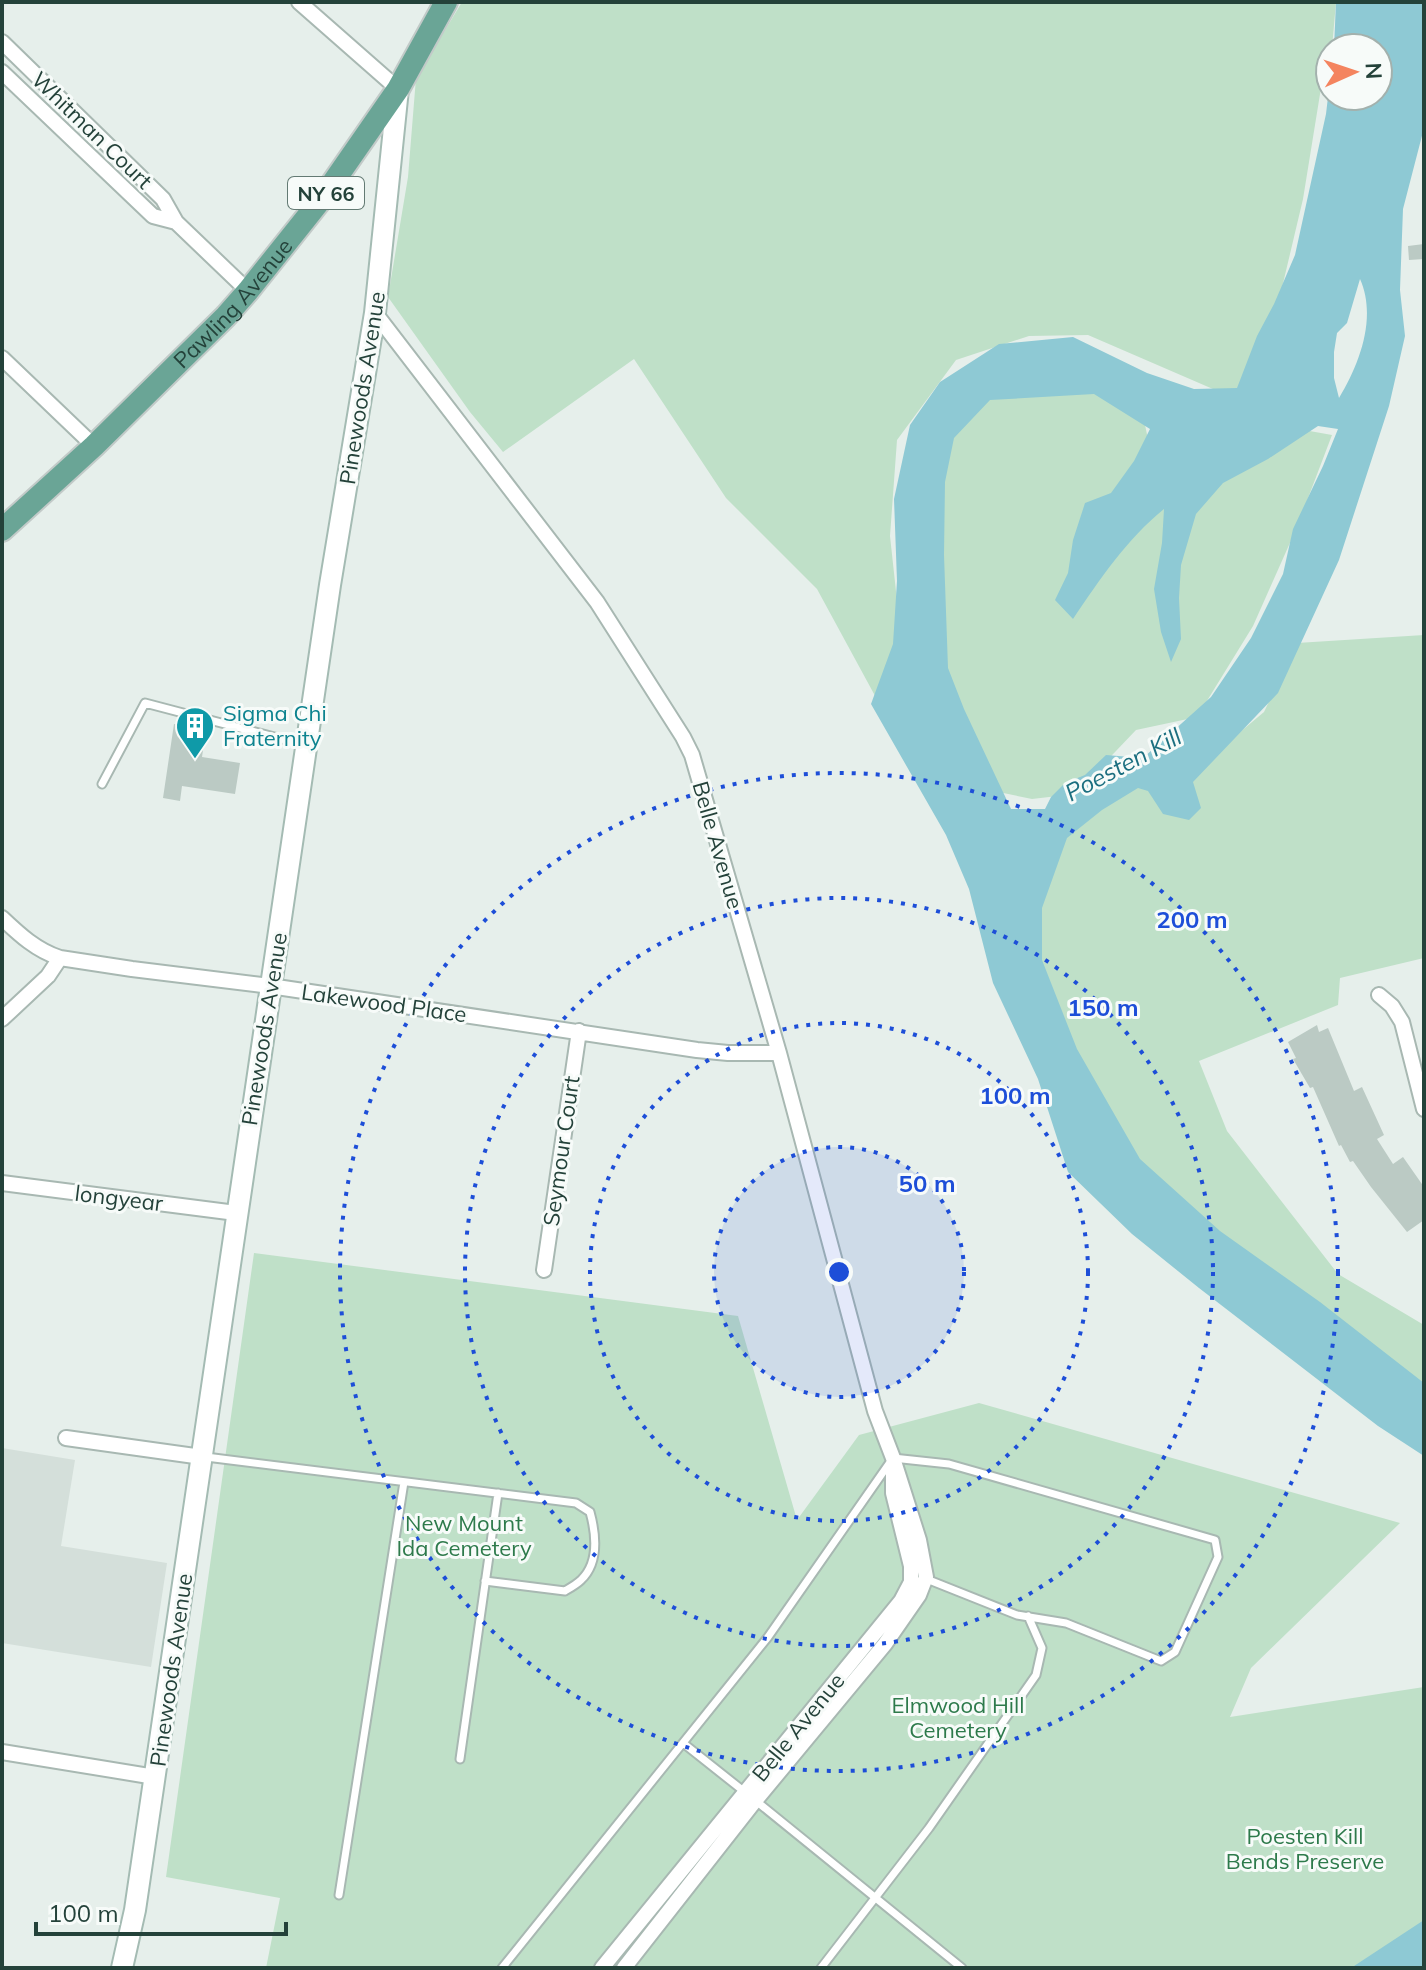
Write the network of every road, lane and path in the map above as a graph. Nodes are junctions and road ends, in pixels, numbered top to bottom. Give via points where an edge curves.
1 (299, 2) edge
2 (446, 2) edge
3 (2, 42) edge
4 (2, 72) edge
5 (398, 89) junction
6 (82, 120) junction
7 (68, 135) junction
8 (176, 222) junction
9 (248, 291) junction
10 (375, 313) junction
11 (2, 358) edge
12 (94, 446) junction
13 (2, 530) edge
14 (306, 745) junction
15 (102, 784) dead end
16 (2, 918) edge
17 (60, 958) junction
18 (270, 986) junction
19 (1379, 995) dead end
20 (2, 1019) edge
21 (579, 1031) junction
22 (779, 1053) junction
23 (1424, 1109) edge
24 (2, 1183) edge
25 (236, 1213) junction
26 (544, 1270) dead end
27 (66, 1438) dead end
28 (202, 1457) junction
29 (893, 1458) junction
30 (404, 1482) junction
31 (498, 1493) junction
32 (926, 1577) junction
33 (485, 1581) junction
34 (911, 1582) junction
35 (1028, 1616) junction
36 (683, 1743) junction
37 (2, 1752) edge
38 (460, 1759) dead end
39 (155, 1777) junction
40 (750, 1796) junction
41 (339, 1895) dead end
42 (874, 1898) junction
43 (122, 1968) edge
44 (502, 1968) edge
45 (602, 1968) edge
46 (624, 1968) edge
47 (821, 1968) edge
48 (962, 1968) edge

1 - 5 street
2 - 5 main road, Pawling Avenue / NY 66
3 - 6 street, Whitman Court
4 - 7 street, Whitman Court
5 - 9 main road, Pawling Avenue / NY 66 via 323,197
5 - 10 street, Pinewoods Avenue
6 - 7 lane
6 - 8 street, Whitman Court via 163,199
7 - 8 street, Whitman Court via 153,216
8 - 9 street, Whitman Court
9 - 12 main road, Pawling Avenue / NY 66
10 - 14 street, Pinewoods Avenue
10 - 22 street, Belle Avenue via 597,602 683,737
11 - 12 street
12 - 13 main road, Pawling Avenue / NY 66
14 - 15 lane via 145,703
14 - 18 street, Pinewoods Avenue
16 - 17 street, Lakewood Place via 25,940
17 - 18 street, Lakewood Place
17 - 20 street
18 - 21 street, Lakewood Place
18 - 25 street, Pinewoods Avenue
19 - 23 street via 1402,1022
21 - 22 street, Lakewood Place via 697,1050
21 - 26 street, Seymour Court
22 - 29 street, Belle Avenue via 875,1411
24 - 25 street, longyear
25 - 28 street, Pinewoods Avenue
27 - 28 street
28 - 30 lane
28 - 39 street, Pinewoods Avenue
29 - 32 street, Belle Avenue
29 - 34 street, Belle Avenue via 893,1493 909,1549
29 - 35 lane via 949,1464 1215,1540 1218,1557 1175,1652 1161,1661 1066,1623
29 - 36 lane via 768,1637
30 - 31 lane
30 - 41 lane
31 - 33 lane
31 - 33 lane via 576,1503 590,1512 594,1557 582,1579 565,1591
32 - 34 lane
32 - 35 lane
32 - 40 street, Belle Avenue via 885,1644
33 - 38 lane
34 - 40 street, Belle Avenue
35 - 42 lane via 1042,1648 1036,1675
36 - 40 lane
36 - 44 lane
37 - 39 street
39 - 43 street, Pinewoods Avenue
40 - 42 lane
40 - 45 street, Belle Avenue
40 - 46 street, Belle Avenue
42 - 47 lane
42 - 48 lane

